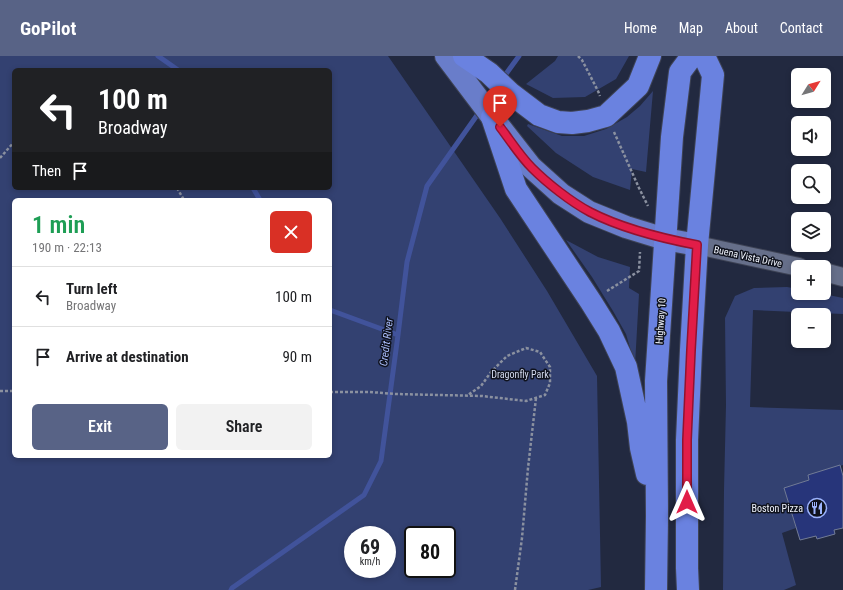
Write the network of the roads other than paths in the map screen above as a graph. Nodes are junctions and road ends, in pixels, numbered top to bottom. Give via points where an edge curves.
1 (446, 56) edge
2 (464, 56) edge
3 (650, 56) edge
4 (692, 56) edge
5 (704, 56) edge
6 (492, 117) junction
7 (665, 239) junction
8 (697, 245) junction
9 (791, 265) edge
10 (831, 274) edge
11 (843, 277) edge
12 (656, 516) junction
13 (656, 590) edge
14 (688, 590) edge

1 - 6 main road
2 - 3 highway via 489,73 539,115 558,122 572,123 606,116 638,86
4 - 7 highway, Highway 10 via 680,72 672,137
5 - 8 highway via 713,76
6 - 7 main road via 531,167 561,194 589,212
6 - 12 highway via 516,189 609,331 626,367
7 - 8 main road
7 - 12 highway, Highway 10 via 656,381
8 - 9 street, Buena Vista Drive
8 - 14 highway via 687,440
10 - 11 street
12 - 13 highway, Highway 10

